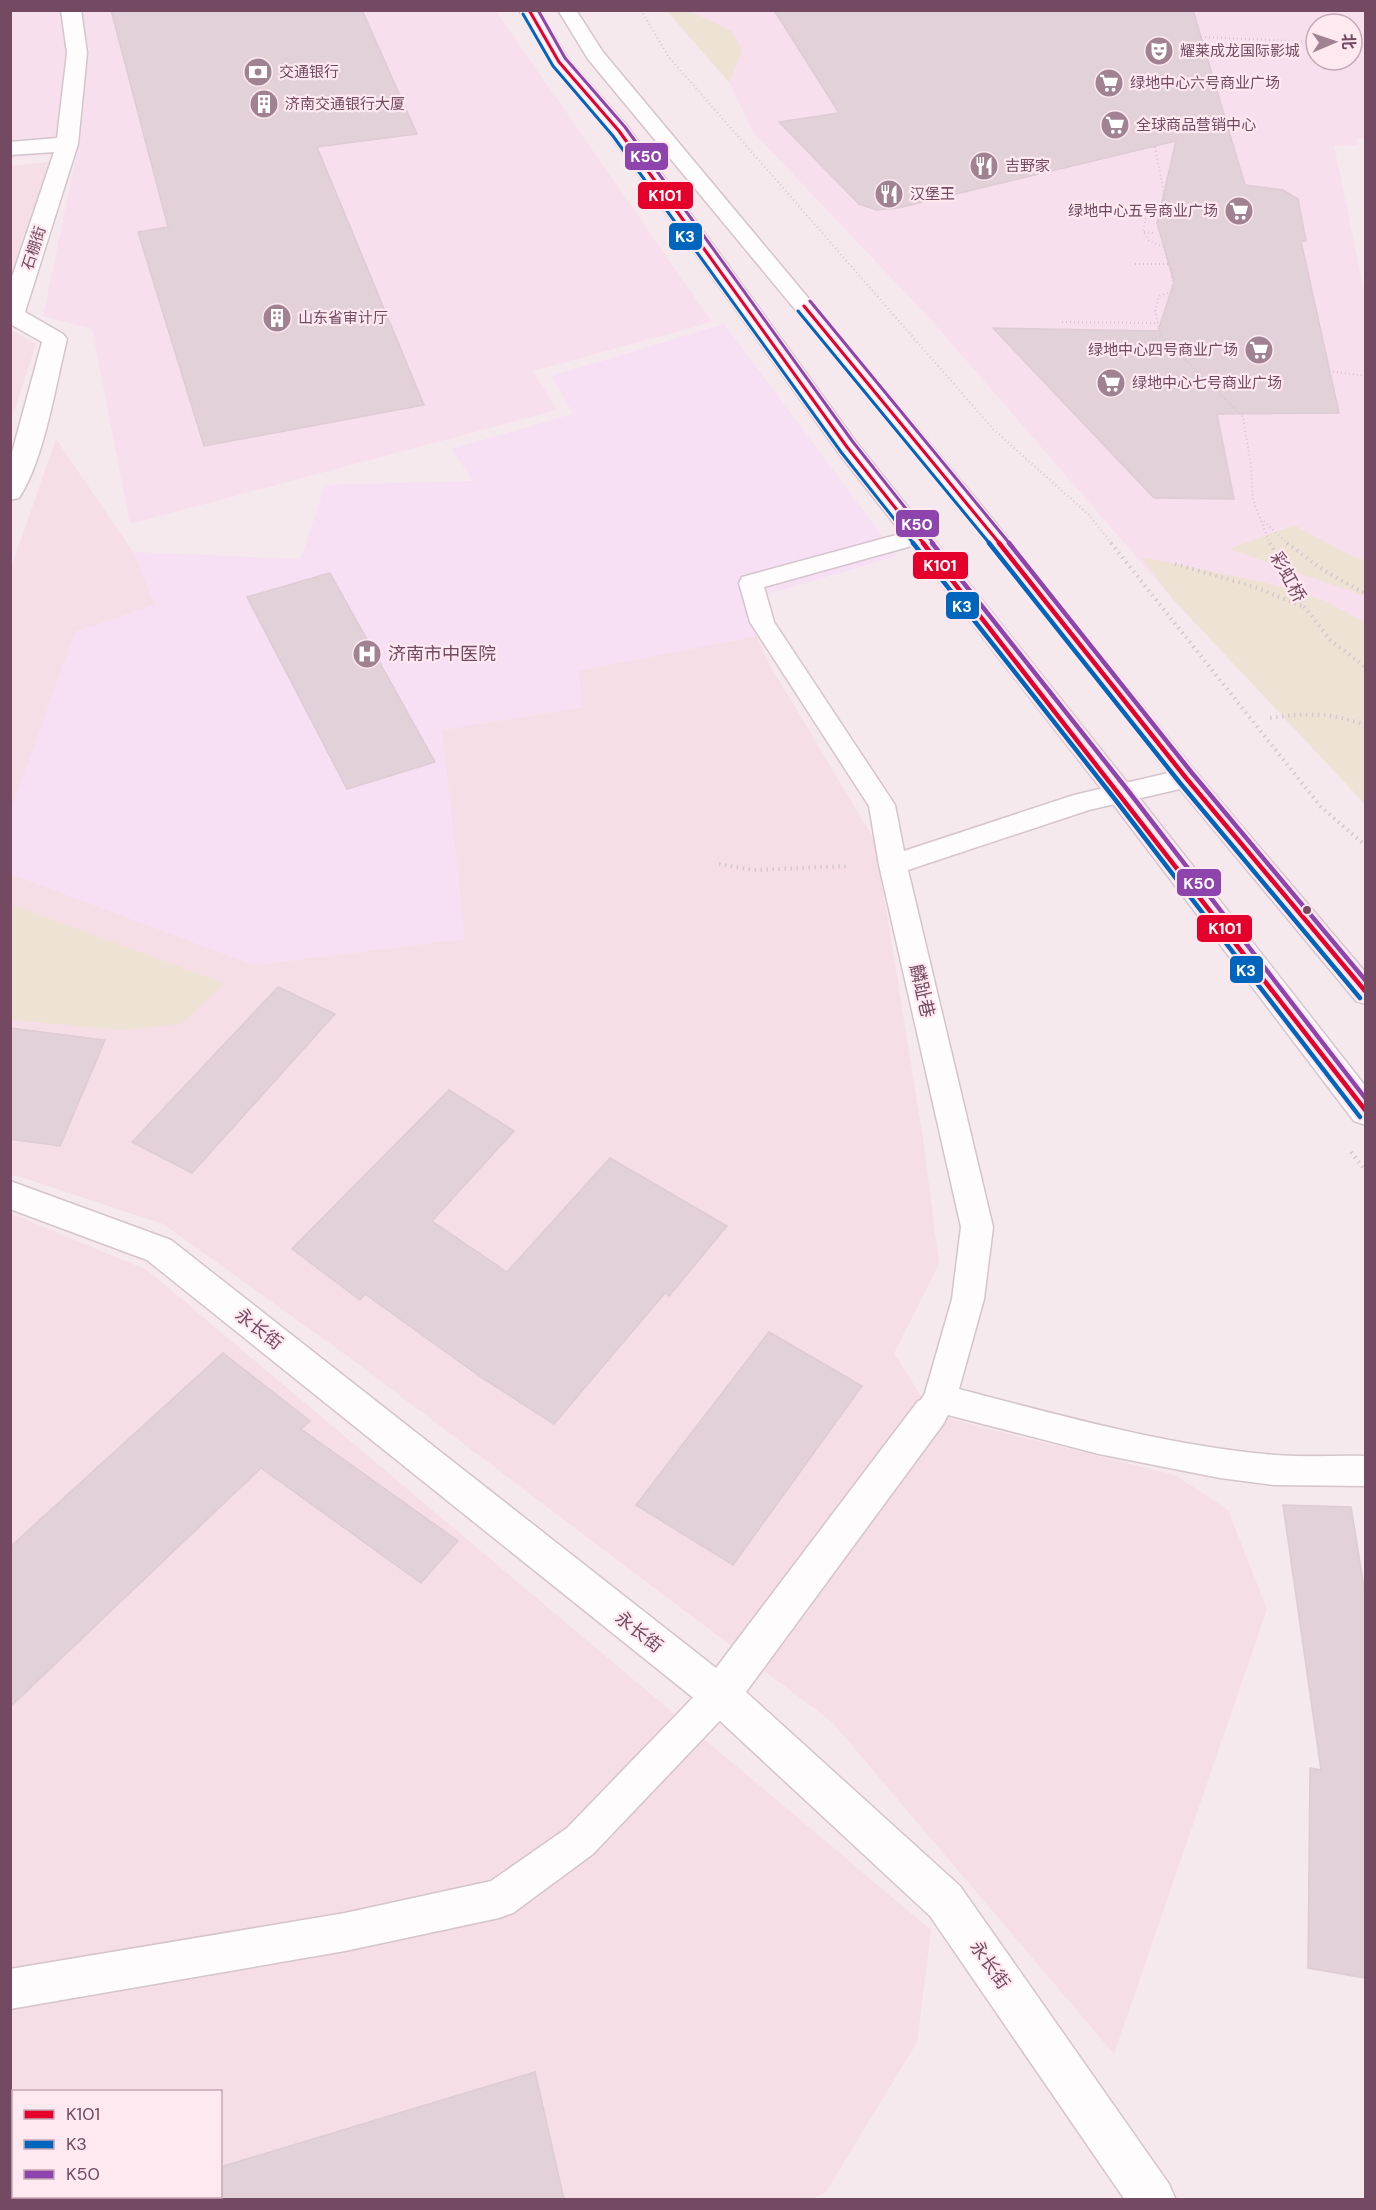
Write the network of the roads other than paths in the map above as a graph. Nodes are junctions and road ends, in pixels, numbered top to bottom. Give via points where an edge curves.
1 (71, 10) edge
2 (529, 10) edge
3 (567, 10) edge
4 (67, 144) junction
5 (10, 149) edge
6 (10, 492) edge
7 (918, 537) junction
8 (1186, 778) junction
9 (1120, 793) junction
10 (893, 865) junction
11 (1365, 993) edge
12 (1365, 1112) edge
13 (10, 1195) edge
14 (935, 1405) junction
15 (1365, 1471) edge
16 (720, 1695) junction
17 (10, 1989) edge
18 (1154, 2199) edge

1 - 4 street, 石棚街 via 77,53
2 - 7 street via 559,62 619,131 847,447
3 - 8 lane via 595,55 978,516
4 - 5 street
4 - 6 street, 石棚街 via 12,315 55,339 25,456
7 - 9 street
7 - 10 lane, 麟趾巷 via 751,583 762,622 882,805
8 - 9 lane
8 - 11 lane
9 - 10 lane
9 - 12 street
10 - 14 lane, 麟趾巷 via 977,1227 968,1299
13 - 16 street, 永长街 via 159,1250
14 - 15 lane via 1178,1456 1263,1469
14 - 16 street
16 - 17 lane via 580,1841 499,1899 345,1932
16 - 18 street, 永长街 via 945,1901

